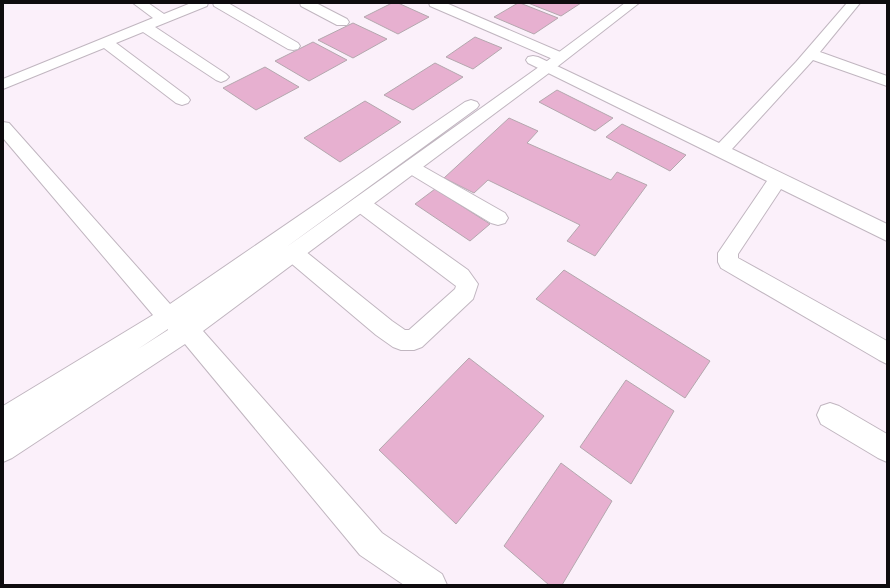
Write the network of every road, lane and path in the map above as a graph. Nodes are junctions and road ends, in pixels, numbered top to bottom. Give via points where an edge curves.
1 (139, 3) edge
2 (202, 3) edge
3 (219, 3) edge
4 (306, 3) edge
5 (435, 3) edge
6 (614, 3) edge
7 (633, 3) edge
8 (854, 3) edge
9 (162, 19) junction
10 (342, 22) dead end
11 (145, 27) junction
12 (105, 42) junction
13 (293, 46) dead end
14 (811, 54) junction
15 (547, 59) junction
16 (221, 77) dead end
17 (887, 81) edge
18 (3, 84) edge
19 (182, 100) dead end
20 (4, 130) edge
21 (721, 151) junction
22 (411, 167) junction
23 (778, 179) junction
24 (361, 204) junction
25 (498, 218) dead end
26 (887, 233) edge
27 (293, 253) junction
28 (168, 318) junction
29 (187, 330) junction
30 (887, 353) edge
31 (830, 415) dead end
32 (3, 421) edge
33 (3, 449) edge
34 (887, 449) edge
35 (431, 585) edge

1 - 9 street
2 - 9 street
3 - 13 street
4 - 10 street
5 - 15 street
6 - 15 street
7 - 15 street
8 - 14 street
9 - 11 street
11 - 12 street
11 - 16 street
12 - 18 street
12 - 19 street
14 - 17 street
14 - 21 street
15 - 21 street
15 - 22 street
15 - 28 street
20 - 28 street
21 - 23 street
22 - 24 street
22 - 25 street
23 - 26 street
23 - 30 street via 728,253 728,262
24 - 27 street
24 - 27 street via 460,276 467,284 465,293 414,340 401,340 384,328
27 - 29 street
28 - 29 street
28 - 32 street
29 - 33 street
29 - 35 street via 372,544
31 - 34 street

